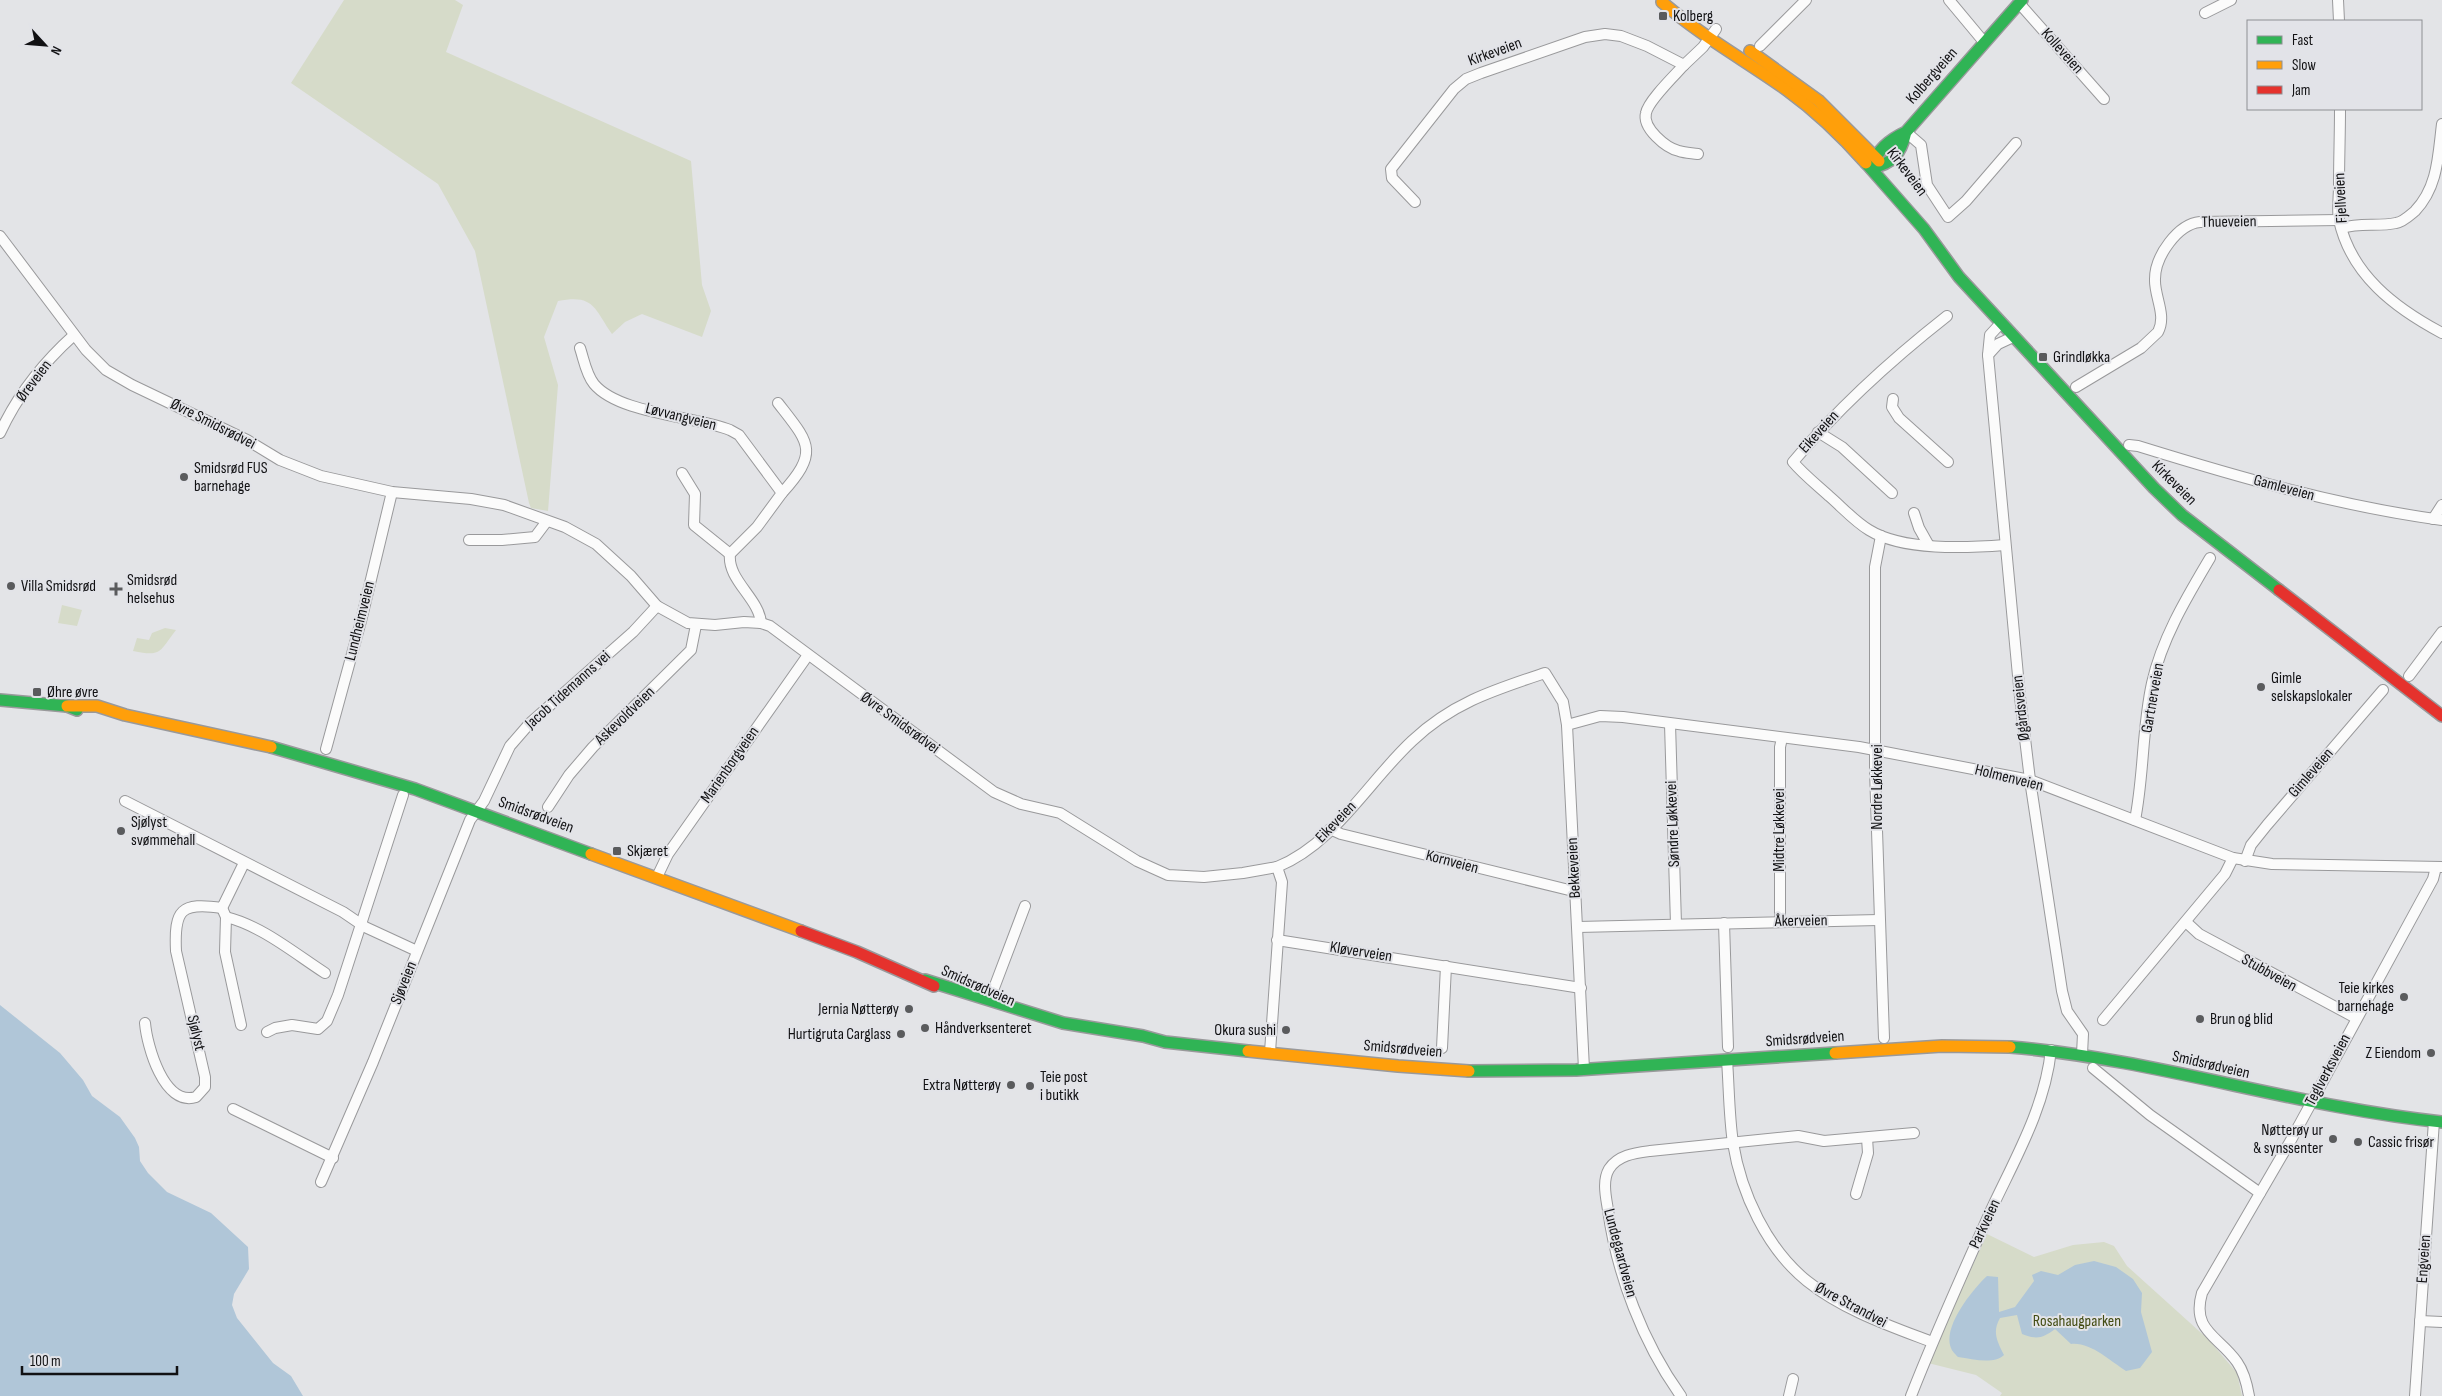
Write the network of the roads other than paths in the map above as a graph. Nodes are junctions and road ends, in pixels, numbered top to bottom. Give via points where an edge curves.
1 (1806, 0) edge
2 (1949, 0) edge
3 (2231, 0) edge
4 (2338, 0) edge
5 (1660, 1) edge
6 (2020, 2) edge
7 (2205, 13) dead end
8 (2339, 20) edge
9 (1713, 33) junction
10 (1984, 42) junction
11 (1760, 46) dead end
12 (1684, 65) junction
13 (2104, 99) dead end
14 (2340, 110) edge
15 (2442, 124) edge
16 (1906, 132) junction
17 (2016, 143) dead end
18 (1698, 154) dead end
19 (1874, 155) junction
20 (1884, 166) junction
21 (1871, 168) junction
22 (1414, 202) dead end
23 (2340, 224) junction
24 (1924, 229) junction
25 (0, 236) edge
26 (1947, 316) dead end
27 (2001, 324) junction
28 (2442, 333) edge
29 (74, 335) junction
30 (2013, 337) junction
31 (580, 348) dead end
32 (1988, 355) junction
33 (2076, 387) dead end
34 (1893, 399) dead end
35 (778, 403) dead end
36 (0, 432) edge
37 (1818, 432) junction
38 (2129, 446) dead end
39 (1948, 462) dead end
40 (682, 473) dead end
41 (392, 492) junction
42 (782, 493) junction
43 (1892, 493) dead end
44 (2442, 505) edge
45 (1914, 513) dead end
46 (2438, 520) edge
47 (547, 521) junction
48 (1881, 536) junction
49 (469, 540) dead end
50 (1928, 544) junction
51 (2004, 545) junction
52 (730, 554) junction
53 (2210, 558) dead end
54 (657, 606) junction
55 (761, 623) junction
56 (696, 625) junction
57 (2441, 633) edge
58 (808, 655) junction
59 (1545, 673) joint
60 (2408, 676) dead end
61 (2383, 690) dead end
62 (0, 700) edge
63 (2442, 716) edge
64 (1670, 724) junction
65 (1567, 725) junction
66 (1782, 738) junction
67 (326, 749) dead end
68 (1877, 750) junction
69 (2030, 780) junction
70 (403, 795) dead end
71 (125, 801) dead end
72 (548, 807) dead end
73 (477, 810) junction
74 (2135, 820) junction
75 (1330, 829) junction
76 (2233, 858) junction
77 (2245, 861) junction
78 (244, 863) junction
79 (1277, 867) junction
80 (2439, 867) edge
81 (657, 877) junction
82 (1575, 889) junction
83 (1025, 906) dead end
84 (224, 912) junction
85 (1879, 920) junction
86 (1780, 922) junction
87 (2186, 922) junction
88 (1724, 923) junction
89 (1676, 924) junction
90 (362, 925) junction
91 (1578, 927) junction
92 (1277, 940) junction
93 (417, 950) junction
94 (1446, 966) junction
95 (325, 973) dead end
96 (925, 980) junction
97 (994, 988) dead end
98 (1581, 988) junction
99 (1000, 1016) dead end
100 (2356, 1018) junction
101 (2103, 1020) dead end
102 (145, 1023) dead end
103 (241, 1025) dead end
104 (1033, 1026) dead end
105 (267, 1032) dead end
106 (1884, 1038) dead end
107 (1165, 1042) junction
108 (1728, 1047) dead end
109 (1442, 1048) dead end
110 (2051, 1050) junction
111 (1270, 1052) junction
112 (2082, 1054) junction
113 (1727, 1060) junction
114 (2093, 1068) dead end
115 (1584, 1069) junction
116 (2310, 1103) junction
117 (233, 1109) dead end
118 (2438, 1121) edge
119 (1914, 1133) dead end
120 (1867, 1138) junction
121 (1733, 1143) junction
122 (333, 1158) junction
123 (321, 1182) dead end
124 (2260, 1193) junction
125 (1856, 1194) dead end
126 (2420, 1321) junction
127 (2442, 1322) edge
128 (1932, 1342) junction
129 (1792, 1379) dead end
130 (1681, 1396) edge
131 (1789, 1396) edge
132 (1911, 1396) edge
133 (2249, 1396) edge
134 (2414, 1396) edge

1 - 11 street
2 - 10 street
3 - 7 street
4 - 8 street
5 - 9 main road, Kirkeveien
6 - 10 main road, Kolbergveien
6 - 13 street, Kolleveien
9 - 12 street
9 - 19 main road, Kirkeveien via 1769,63 1805,89 1850,128
9 - 21 main road, Kirkeveien via 1815,112
10 - 16 main road, Kolbergveien
12 - 18 street via 1649,106 1646,120 1650,129 1668,146
12 - 22 street, Kirkeveien via 1621,36 1596,34 1466,79 1454,89 1390,169 1392,178
14 - 23 street, Fjellveien
15 - 23 street, Thueveien via 2434,179 2428,194 2409,216 2395,224
16 - 17 street, Kirkeveien via 1921,145 1927,184 1948,217
16 - 19 main road, Kolbergveien
16 - 20 main road, Kolbergveien via 1901,149
19 - 20 main road, Kirkeveien
19 - 21 main road
20 - 21 main road
20 - 24 main road, Kirkeveien via 1903,189
21 - 24 main road, Kirkeveien
23 - 28 street, Fjellveien via 2354,259 2383,294 2408,314
23 - 33 street, Thueveien via 2200,222 2184,226 2172,239 2156,269 2155,285 2161,312 2158,332 2141,348
24 - 27 main road, Kirkeveien via 1959,277
25 - 29 street, Øvre Smidsrødvei
26 - 37 street, Eikeveien via 1873,378
27 - 30 main road, Kirkeveien
27 - 32 street, Øgårdsveien via 1990,335
29 - 36 street, Øreveien via 26,389
29 - 41 street, Øvre Smidsrødvei via 106,370 247,440 280,460 321,476
30 - 32 street via 1998,344
30 - 63 main road, Kirkeveien via 2182,515
31 - 42 street, Løvvangveien via 590,377 601,390 623,402 730,430 746,444
32 - 51 street, Øgårdsveien
34 - 39 street via 1892,407 1899,418
35 - 42 street via 800,431 808,452 800,473
37 - 43 street via 1842,447
37 - 48 street, Eikeveien via 1792,462 1868,530
38 - 46 street, Gamleveien via 2356,506
40 - 52 street via 695,494 694,525
41 - 47 street, Øvre Smidsrødvei via 487,502 521,510
41 - 67 street, Lundheimveien
42 - 52 street via 757,527
44 - 46 street
45 - 50 street
47 - 49 street via 535,537
47 - 54 street, Øvre Smidsrødvei via 596,544 631,576
48 - 50 street, Eikeveien
48 - 68 street, Nordre Løkkevei via 1875,567
50 - 51 street, Eikeveien
51 - 69 street, Øgårdsveien
52 - 55 street via 732,570 755,605
53 - 74 street, Gartnerveien via 2180,611 2155,672
54 - 56 street, Øvre Smidsrødvei via 674,618
54 - 73 street, Jacob Tidemanns vei via 633,632 530,723 510,746
55 - 56 street, Øvre Smidsrødvei
55 - 58 street, Øvre Smidsrødvei via 770,626
56 - 72 street, Askevoldveien via 692,650 593,748 569,775
57 - 60 street
58 - 79 street, Øvre Smidsrødvei via 994,792 1021,804 1060,813 1154,870 1176,876 1204,877
58 - 81 street, Marienborgveien via 668,854
59 - 65 street, Bekkeveien via 1563,702
59 - 75 street, Eikeveien via 1469,700 1443,715 1394,758
61 - 77 street, Gimleveien via 2267,825 2251,846
62 - 73 main road, Smidsrødveien via 109,708 125,715 279,748
64 - 65 street, Holmenveien via 1600,716
64 - 66 street, Holmenveien
64 - 89 street, Søndre Løkkevei
65 - 82 street, Bekkeveien
66 - 68 street, Holmenveien
66 - 86 street, Midtre Løkkevei
68 - 69 street, Holmenveien
68 - 85 street, Nordre Løkkevei
69 - 74 street, Holmenveien
69 - 112 street, Øgårdsveien via 2062,992 2067,1011 2083,1034
70 - 90 street
71 - 78 street
73 - 81 main road, Smidsrødveien
73 - 93 street, Sjøveien
74 - 76 street, Holmenveien
75 - 79 street, Eikeveien via 1304,853
75 - 82 street, Kornveien via 1501,875
76 - 77 street, Holmenveien
76 - 87 street via 2225,874
77 - 80 street, Holmenveien
78 - 84 street
78 - 90 street via 343,912
79 - 92 street via 1282,882
80 - 100 street, Teglverksveien
81 - 96 main road, Smidsrødveien
82 - 91 street, Bekkeveien
83 - 97 street, Smidsrødveien
84 - 95 street, Sjølyst
84 - 102 street, Sjølyst via 200,905 190,906 183,909 175,930 176,951 205,1077 204,1087 196,1097 185,1098 162,1080
84 - 103 street via 225,952
85 - 86 street, Åkerveien
85 - 106 street, Nordre Løkkevei
86 - 88 street, Åkerveien
87 - 100 street, Stubbveien via 2199,934
87 - 101 street
88 - 89 street, Åkerveien
88 - 108 street
89 - 91 street, Åkerveien
90 - 93 street
90 - 105 street via 338,995 322,1027 313,1030 292,1025
91 - 98 street, Bekkeveien
92 - 94 street, Kløverveien
92 - 111 street
93 - 122 street, Sjøveien
94 - 98 street, Kløverveien
94 - 109 street
96 - 99 main road, Smidsrødveien via 950,995
96 - 107 main road, Smidsrødveien via 1044,1018
98 - 115 street, Bekkeveien
100 - 116 street, Teglverksveien
104 - 107 main road, Smidsrødveien via 1097,1040 1142,1044
107 - 111 main road, Smidsrødveien
110 - 112 main road, Smidsrødveien
110 - 113 main road, Smidsrødveien via 2001,1046 1945,1047
110 - 128 street, Parkveien via 2048,1076 2039,1106
111 - 115 main road, Smidsrødveien via 1476,1071
112 - 116 main road, Smidsrødveien
113 - 115 main road, Smidsrødveien
113 - 121 street, Øvre Strandvei
114 - 124 street via 2150,1115
116 - 118 main road, Smidsrødveien
116 - 124 street, Teglverksveien
117 - 122 street
118 - 126 street, Engveien
119 - 120 street
120 - 121 street via 1824,1141 1798,1136
120 - 125 street via 1868,1153
121 - 128 street, Øvre Strandvei via 1754,1211 1772,1242 1792,1267 1808,1282 1847,1306
121 - 130 street, Lundegaardveien via 1634,1154 1615,1162 1606,1177 1610,1227 1624,1280 1651,1344
122 - 123 street, Sjøveien
124 - 133 street, Teglverksveien via 2202,1293 2199,1304 2199,1315 2205,1328 2237,1362 2245,1376
126 - 127 street
126 - 134 street, Engveien
128 - 132 street, Parkveien
129 - 131 street

